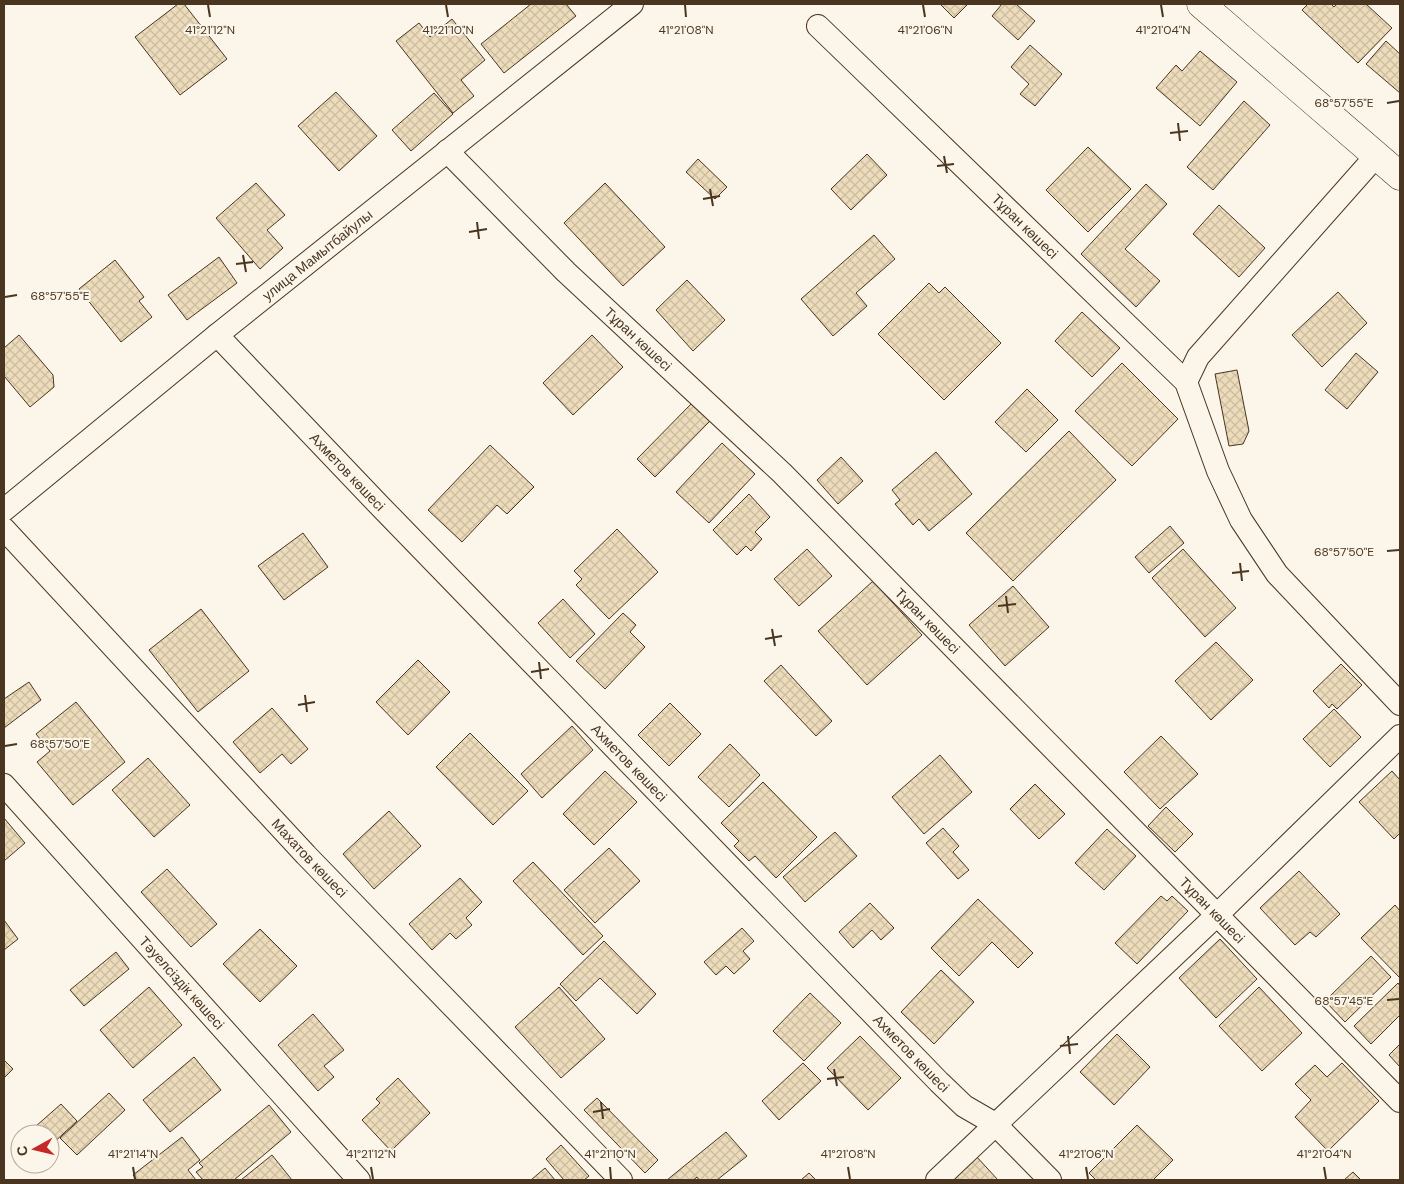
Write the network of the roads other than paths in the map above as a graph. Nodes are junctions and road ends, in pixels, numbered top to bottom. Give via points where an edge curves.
1 (632, 4) edge
2 (1202, 4) edge
3 (818, 26) dead end
4 (447, 151) junction
5 (1376, 156) junction
6 (1400, 176) edge
7 (217, 335) junction
8 (1186, 382) junction
9 (4, 510) edge
10 (4, 529) edge
11 (1400, 704) edge
12 (1400, 736) edge
13 (4, 785) edge
14 (1217, 915) junction
15 (1400, 1101) edge
16 (995, 1124) junction
17 (359, 1180) edge
18 (621, 1180) edge
19 (936, 1180) edge
20 (1050, 1180) edge

1 - 4 street, улица Мамытбайулы
2 - 5 highway
3 - 8 street, Тұран көшесі
4 - 7 street, улица Мамытбайулы
4 - 14 street, Тұран көшесі via 566,272 782,473
5 - 6 highway
5 - 8 street via 1198,357
7 - 9 street, улица Мамытбайулы
7 - 16 street, Ахметов көшесі via 939,1082 964,1106
8 - 11 street, Тұран көшесі via 1218,472 1241,520 1277,574
10 - 18 street, Махатов көшесі via 306,855
12 - 14 street
13 - 17 street, Тәуелсіздік көшесі
14 - 15 street, Тұран көшесі
14 - 16 street
16 - 19 street
16 - 20 street, Ахметов көшесі

